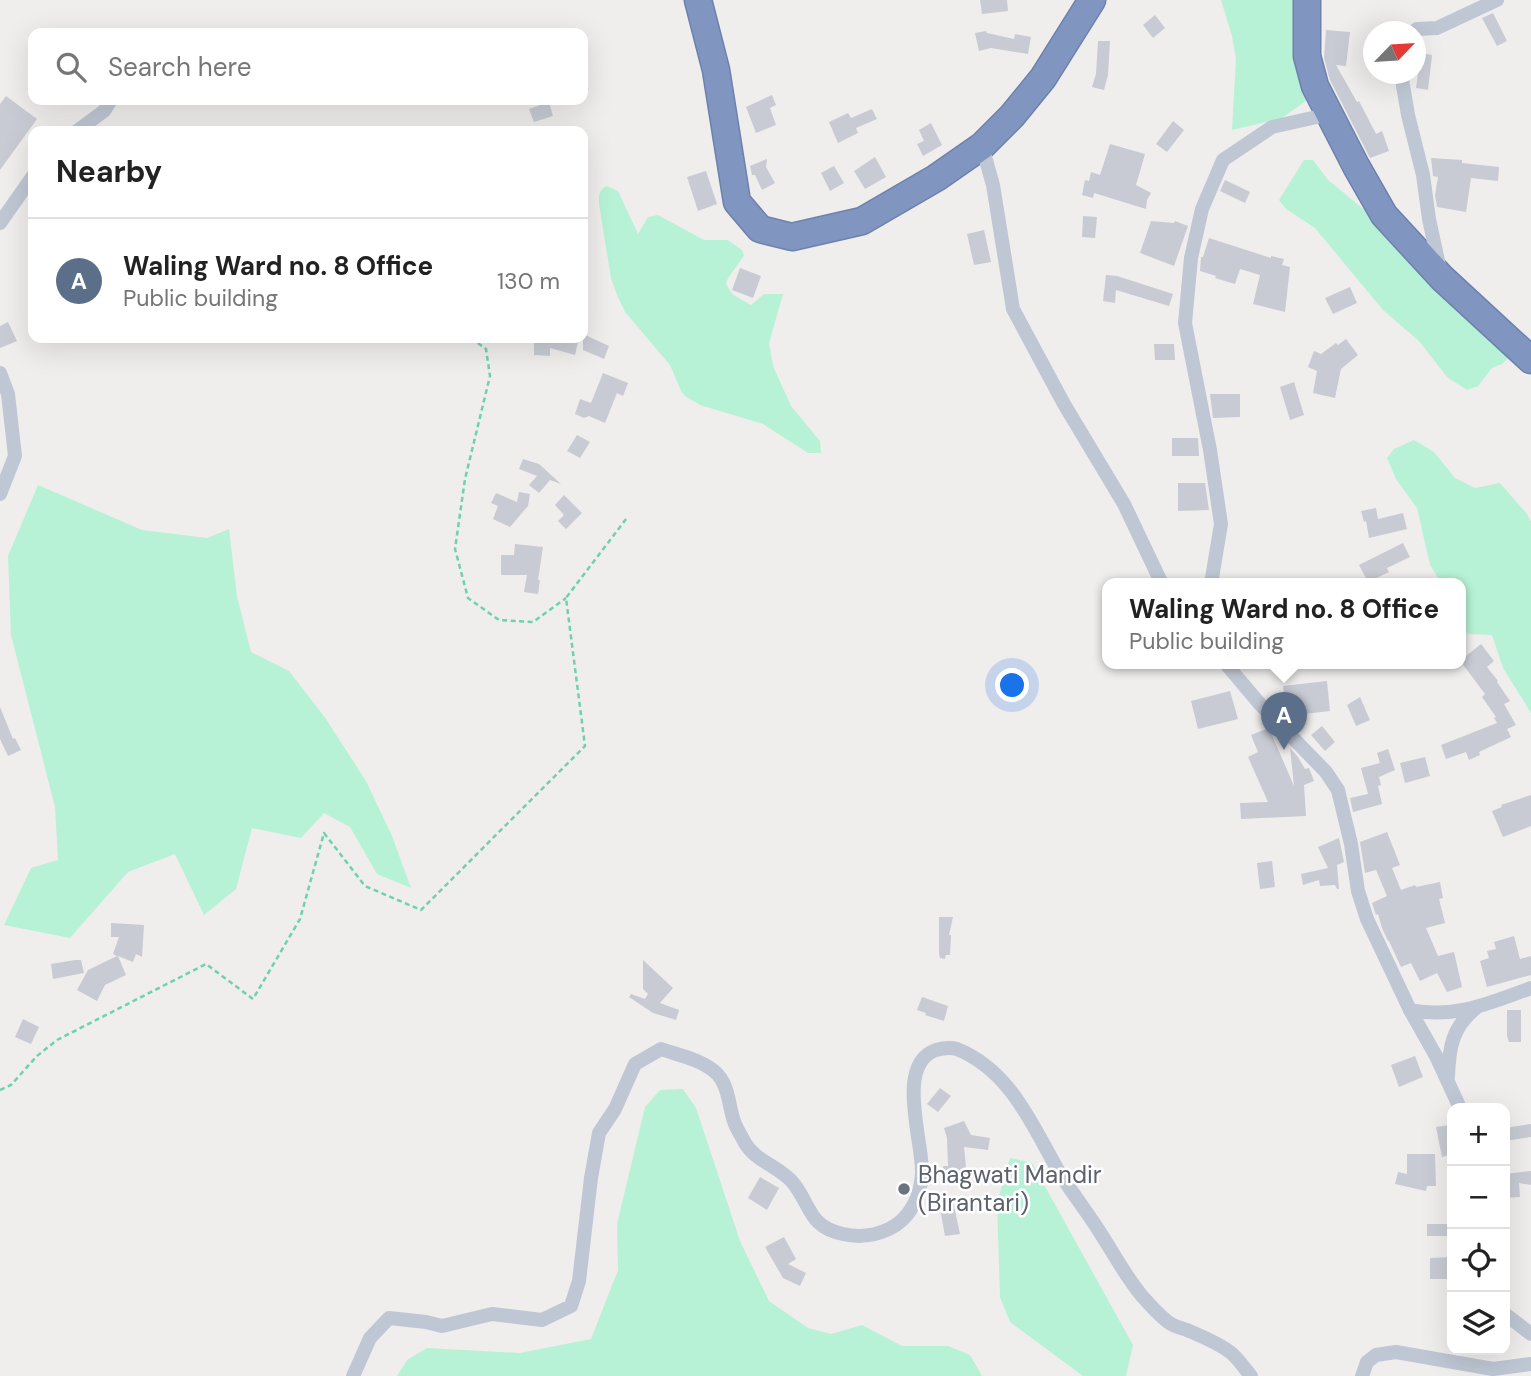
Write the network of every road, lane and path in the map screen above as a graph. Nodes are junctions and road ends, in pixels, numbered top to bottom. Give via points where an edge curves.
1 (698, 0) edge
2 (1092, 0) edge
3 (1307, 0) edge
4 (1497, 0) edge
5 (1426, 29) edge
6 (1403, 84) edge
7 (108, 105) edge
8 (1330, 114) junction
9 (84, 126) edge
10 (982, 146) junction
11 (28, 183) edge
12 (0, 223) edge
13 (1442, 278) junction
14 (478, 343) edge
15 (1531, 360) edge
16 (0, 373) edge
17 (0, 494) edge
18 (626, 519) dead end
19 (1159, 578) edge
20 (1212, 578) edge
21 (566, 598) junction
22 (1230, 669) edge
23 (1531, 988) edge
24 (1478, 1006) junction
25 (1410, 1010) junction
26 (1448, 1082) junction
27 (0, 1090) edge
28 (1458, 1103) edge
29 (1510, 1318) edge
30 (1531, 1334) edge
31 (1531, 1364) edge
32 (354, 1376) edge
33 (1251, 1376) edge
34 (1362, 1376) edge

1 - 10 highway via 716,70 737,202 760,229 793,237 862,221
2 - 10 highway via 1043,78
3 - 8 highway via 1307,56 1315,86
4 - 5 street via 1437,28
6 - 13 street
7 - 9 street
8 - 13 highway via 1384,215
8 - 20 street via 1272,127 1223,160 1202,209 1191,258 1185,323 1221,524
10 - 19 street via 993,185 1013,309 1124,504
11 - 12 street
13 - 15 highway
14 - 21 path via 486,349 490,376 465,479 455,549 468,598 499,620 533,622
16 - 17 street via 8,394 15,456
18 - 21 path
21 - 27 path via 585,747 421,910 365,886 324,833 300,919 253,999 206,964 57,1040
22 - 25 street via 1338,790 1367,919
23 - 24 street
24 - 25 street via 1446,1013
24 - 26 street via 1456,1029 1448,1054
25 - 26 street
26 - 28 street
29 - 30 street
31 - 34 street via 1493,1369 1396,1352 1376,1355 1367,1362
32 - 33 street via 370,1338 389,1318 442,1326 492,1314 542,1320 571,1306 579,1282 599,1133 635,1064 661,1049 716,1072 747,1147 793,1183 810,1213 825,1227 866,1237 900,1224 919,1193 922,1172 914,1112 918,1065 928,1054 953,1048 989,1069 1011,1090 1060,1174 1142,1296 1169,1322 1230,1352

